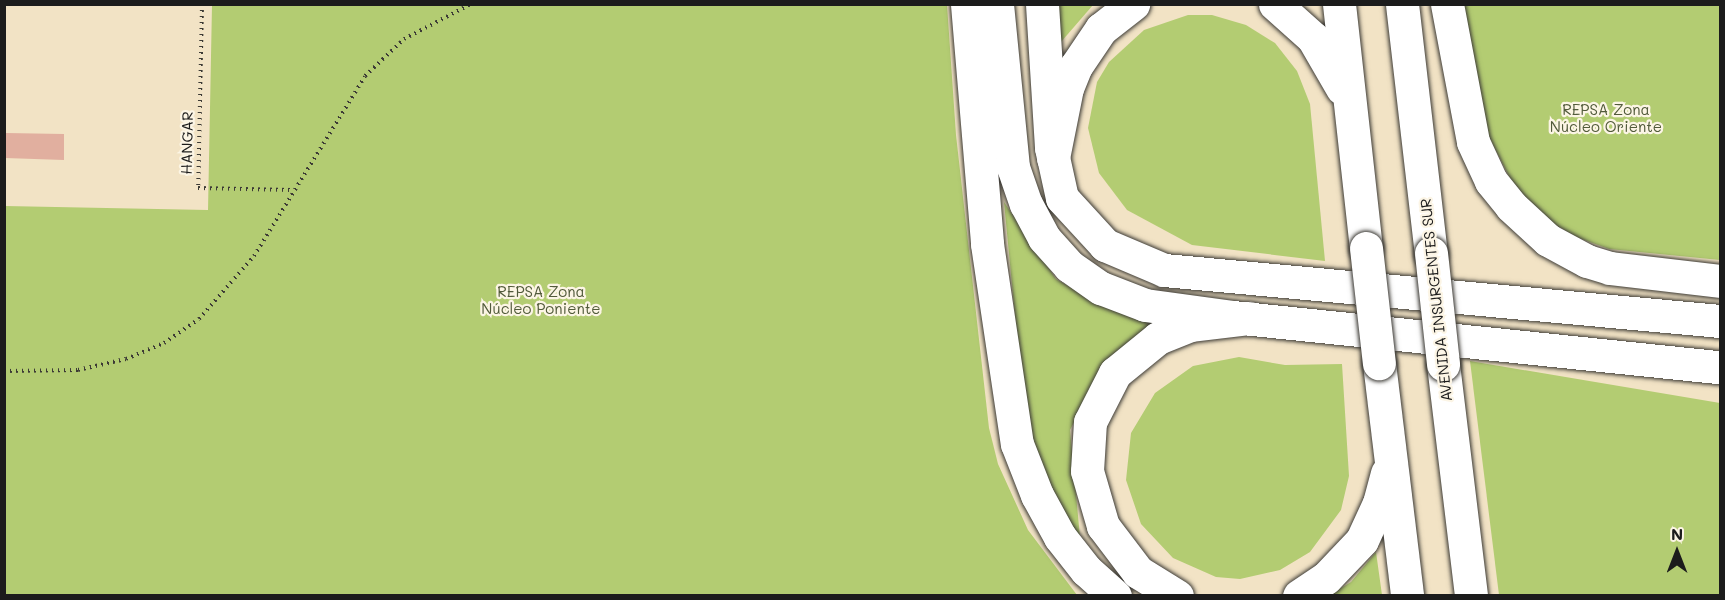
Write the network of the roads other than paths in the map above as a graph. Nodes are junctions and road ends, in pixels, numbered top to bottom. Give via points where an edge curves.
1 (967, 4) edge
2 (998, 4) edge
3 (1042, 4) edge
4 (1134, 4) edge
5 (1275, 4) edge
6 (1339, 4) edge
7 (1402, 4) edge
8 (1447, 4) edge
9 (1353, 124) junction
10 (1053, 158) junction
11 (1720, 281) edge
12 (1249, 318) junction
13 (1720, 321) edge
14 (1705, 365) edge
15 (1720, 372) edge
16 (1389, 459) junction
17 (1115, 596) edge
18 (1177, 596) edge
19 (1299, 596) edge
20 (1407, 596) edge
21 (1471, 596) edge

1 - 17 main road via 987,244 1008,409 1036,495 1060,537 1086,570
2 - 12 main road via 1013,167 1044,238 1069,266 1101,288 1145,305
3 - 10 main road
4 - 10 main road via 1101,29 1076,66 1067,88
5 - 9 main road via 1304,26 1325,53 1341,84
6 - 9 main road
7 - 21 main road, AVENIDA INSURGENTES SUR, bridge
8 - 11 main road via 1473,142 1491,181 1511,206 1548,240 1587,261 1610,268
9 - 16 main road, bridge
10 - 13 main road via 1062,198 1105,244 1164,270
12 - 14 main road
12 - 18 main road via 1191,325 1158,338 1115,373 1090,422 1087,471 1103,526 1138,572
14 - 15 main road
16 - 19 main road via 1379,503 1362,540 1333,572
16 - 20 main road

